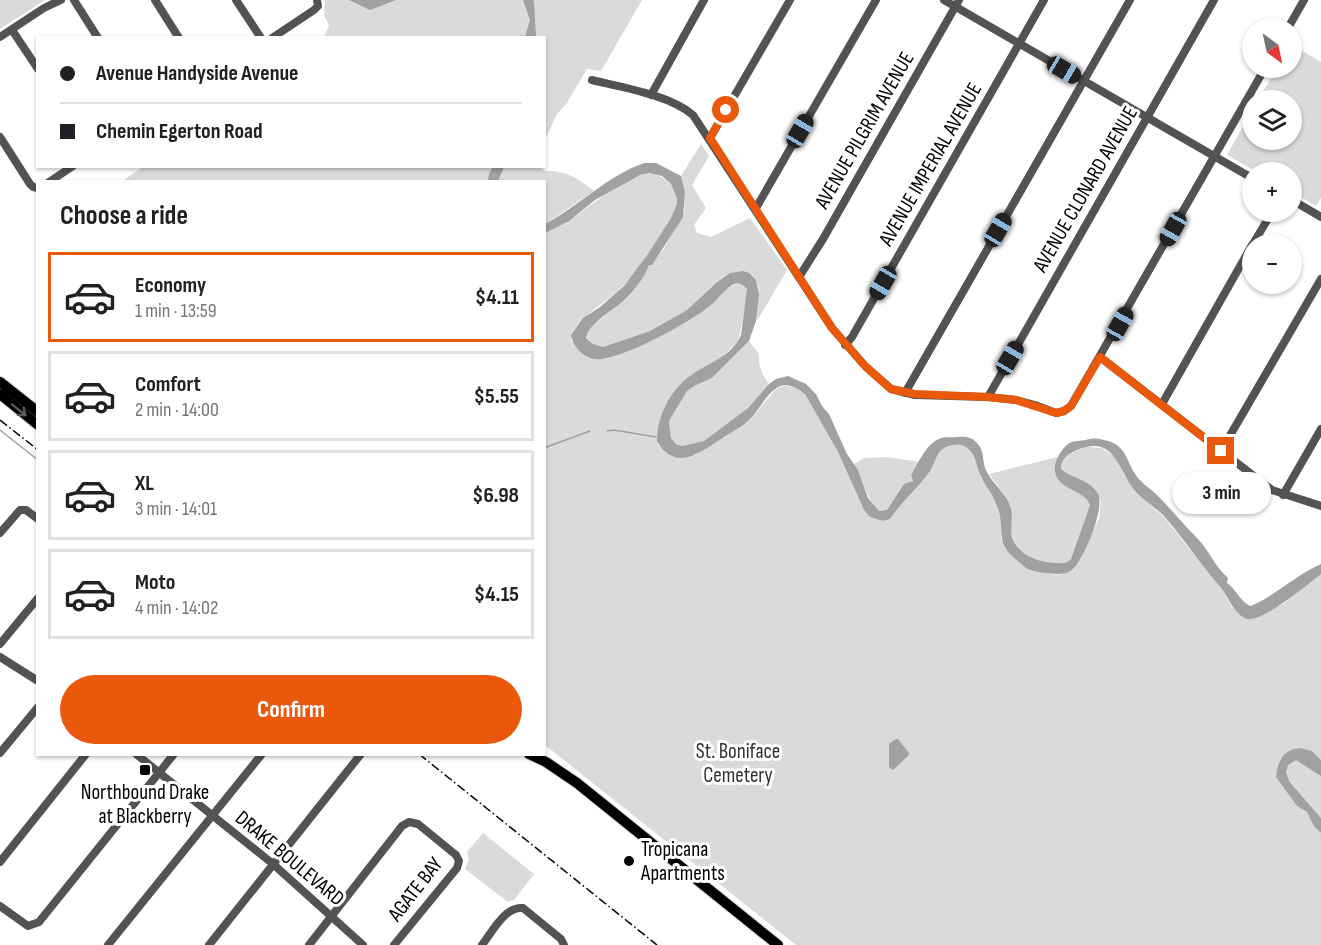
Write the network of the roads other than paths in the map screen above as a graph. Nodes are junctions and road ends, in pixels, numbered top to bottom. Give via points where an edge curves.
1 (61, 0) edge
2 (74, 0) edge
3 (155, 0) edge
4 (236, 0) edge
5 (317, 0) edge
6 (704, 0) edge
7 (790, 0) edge
8 (876, 0) edge
9 (944, 0) edge
10 (1044, 0) edge
11 (1130, 0) edge
12 (1214, 0) edge
13 (1304, 0) edge
14 (957, 3) edge
15 (1294, 18) edge
16 (12, 30) junction
17 (97, 36) edge
18 (178, 36) edge
19 (260, 36) edge
20 (275, 36) edge
21 (0, 37) edge
22 (1018, 44) junction
23 (36, 66) edge
24 (1259, 78) edge
25 (592, 80) dead end
26 (1083, 81) junction
27 (651, 95) junction
28 (1146, 117) junction
29 (0, 137) edge
30 (710, 138) junction
31 (1215, 156) junction
32 (70, 168) edge
33 (1242, 172) edge
34 (52, 180) edge
35 (36, 187) edge
36 (1302, 206) edge
37 (756, 208) junction
38 (1321, 217) edge
39 (1242, 264) edge
40 (800, 277) junction
41 (1321, 279) edge
42 (845, 345) junction
43 (1100, 357) junction
44 (0, 382) edge
45 (905, 393) junction
46 (0, 394) edge
47 (988, 397) junction
48 (1162, 404) junction
49 (36, 410) edge
50 (36, 423) edge
51 (1321, 429) edge
52 (1221, 451) junction
53 (1283, 495) junction
54 (1321, 506) edge
55 (36, 518) edge
56 (0, 533) edge
57 (36, 600) edge
58 (0, 644) edge
59 (0, 657) edge
60 (36, 680) edge
61 (36, 709) edge
62 (0, 753) edge
63 (84, 756) edge
64 (138, 756) edge
65 (172, 756) edge
66 (260, 756) edge
67 (359, 756) edge
68 (534, 756) edge
69 (159, 773) junction
70 (212, 816) junction
71 (0, 862) edge
72 (273, 864) junction
73 (0, 906) edge
74 (332, 916) junction
75 (767, 935) junction
76 (108, 945) edge
77 (209, 945) edge
78 (309, 945) edge
79 (363, 945) edge
80 (394, 945) edge
81 (482, 945) edge
82 (564, 945) edge
83 (778, 945) edge
84 (783, 945) edge

1 - 16 street
2 - 17 street
3 - 18 street
4 - 19 street
5 - 20 street via 314,10
6 - 27 street
7 - 30 street
8 - 37 street
9 - 14 street
10 - 22 street, AVENUE IMPERIAL AVENUE
11 - 26 street
12 - 28 street, AVENUE CLONARD AVENUE
13 - 15 street
14 - 22 street
14 - 40 street, AVENUE PILGRIM AVENUE
16 - 21 street
16 - 23 street
22 - 26 street
22 - 42 street, AVENUE IMPERIAL AVENUE
24 - 31 street
25 - 27 street
26 - 28 street
26 - 45 street
27 - 30 street via 688,110
28 - 31 street
28 - 47 street, AVENUE CLONARD AVENUE
29 - 35 street via 30,184
30 - 37 street
31 - 33 street
31 - 43 street
32 - 34 street
36 - 38 street
37 - 40 street
39 - 48 street
40 - 42 street
41 - 52 street
42 - 45 street via 891,389
43 - 47 street via 1071,406 1064,411 1056,413 1025,402
43 - 48 street
44 - 49 main road
45 - 47 street
46 -> 50 main road
48 - 52 street
51 - 53 street
52 - 53 street
53 - 54 street
55 - 56 street via 20,510
57 - 58 street
59 - 60 street
61 - 62 street
63 - 71 street
64 - 69 street, DRAKE BOULEVARD
65 - 69 street
66 - 70 street
67 - 72 street
68 - 75 main road via 577,783
69 - 70 street, DRAKE BOULEVARD
69 - 73 street via 39,922 28,926
70 - 72 street, DRAKE BOULEVARD
70 - 76 street
72 - 74 street, DRAKE BOULEVARD
72 - 77 street
74 - 78 street
74 - 79 street, DRAKE BOULEVARD
74 - 80 street, AGATE BAY via 402,826 409,822 418,824 459,861
75 - 83 main road
75 - 84 main road
81 - 82 street via 507,913 523,908

